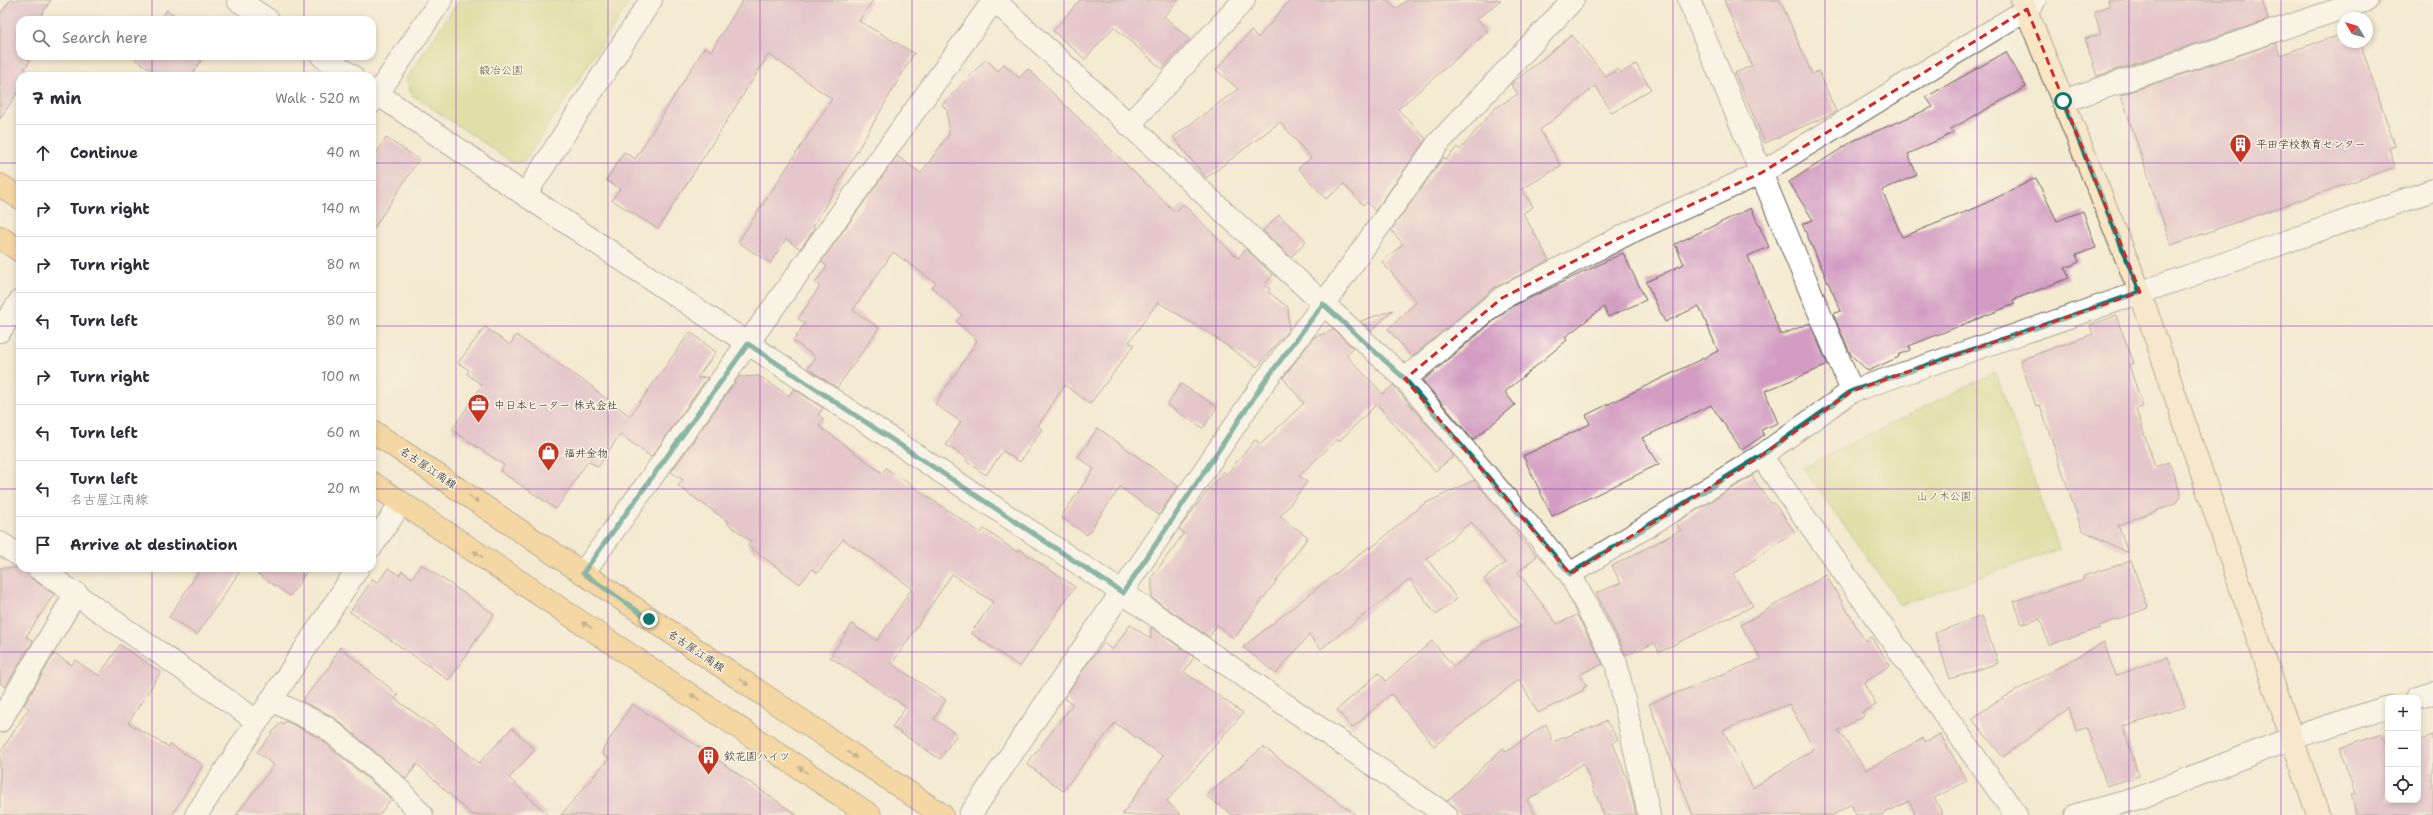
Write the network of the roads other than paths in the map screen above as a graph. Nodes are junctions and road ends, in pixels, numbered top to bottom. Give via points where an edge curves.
1 (238, 0) edge
2 (441, 0) edge
3 (651, 0) edge
4 (994, 0) edge
5 (1244, 0) edge
6 (1573, 0) edge
7 (1689, 0) edge
8 (2368, 0) edge
9 (2028, 3) edge
10 (262, 16) edge
11 (328, 60) edge
12 (346, 72) edge
13 (376, 92) edge
14 (376, 96) edge
15 (2063, 101) junction
16 (1129, 125) junction
17 (1761, 173) junction
18 (0, 185) edge
19 (2433, 190) edge
20 (16, 195) edge
21 (525, 195) junction
22 (0, 237) edge
23 (16, 248) edge
24 (2140, 292) junction
25 (1323, 304) junction
26 (16, 308) edge
27 (0, 331) edge
28 (748, 344) junction
29 (1405, 379) junction
30 (1852, 391) junction
31 (376, 434) edge
32 (1761, 456) junction
33 (376, 486) edge
34 (401, 502) junction
35 (376, 540) edge
36 (0, 543) edge
37 (16, 553) edge
38 (44, 572) edge
39 (355, 572) edge
40 (583, 573) junction
41 (1570, 574) junction
42 (76, 593) junction
43 (1123, 593) junction
44 (2433, 693) edge
45 (2421, 697) edge
46 (271, 700) junction
47 (2385, 708) edge
48 (0, 721) edge
49 (257, 721) junction
50 (2292, 738) junction
51 (196, 815) edge
52 (422, 815) edge
53 (870, 815) edge
54 (942, 815) edge
55 (970, 815) edge
56 (1446, 815) edge
57 (1649, 815) edge
58 (2016, 815) edge
59 (2076, 815) edge
60 (2318, 815) edge

1 - 10 street
2 - 13 street
3 - 21 street
4 - 16 street
4 - 28 street
5 - 16 street
6 - 25 street via 1439,142
7 - 17 street
8 - 15 street
9 - 15 street
9 - 17 street
11 - 12 street
14 - 21 street
15 - 24 street
16 - 25 street
17 - 29 street via 1632,232 1502,298
17 - 30 street
18 - 20 main road
19 - 24 street
21 - 28 street
22 - 23 main road
24 - 30 street
24 - 50 street
25 - 29 street
25 - 43 street via 1265,381
26 - 27 street
28 - 40 street
28 - 43 street
29 - 41 street
30 - 32 street
31 -> 40 main road, 名古屋江南線
32 - 41 street
32 - 58 street
33 - 34 main road
34 - 35 street
53 -> 34 main road
36 - 37 street
38 - 42 street
39 - 46 street
40 -> 54 main road, 名古屋江南線
41 - 57 street via 1616,663
42 - 48 street
42 - 49 street
43 - 55 street
43 - 56 street
44 - 45 street
46 - 49 street
46 - 52 street via 326,727 395,785
47 - 50 street
49 - 51 street
50 - 59 street via 2139,798
50 - 60 street

